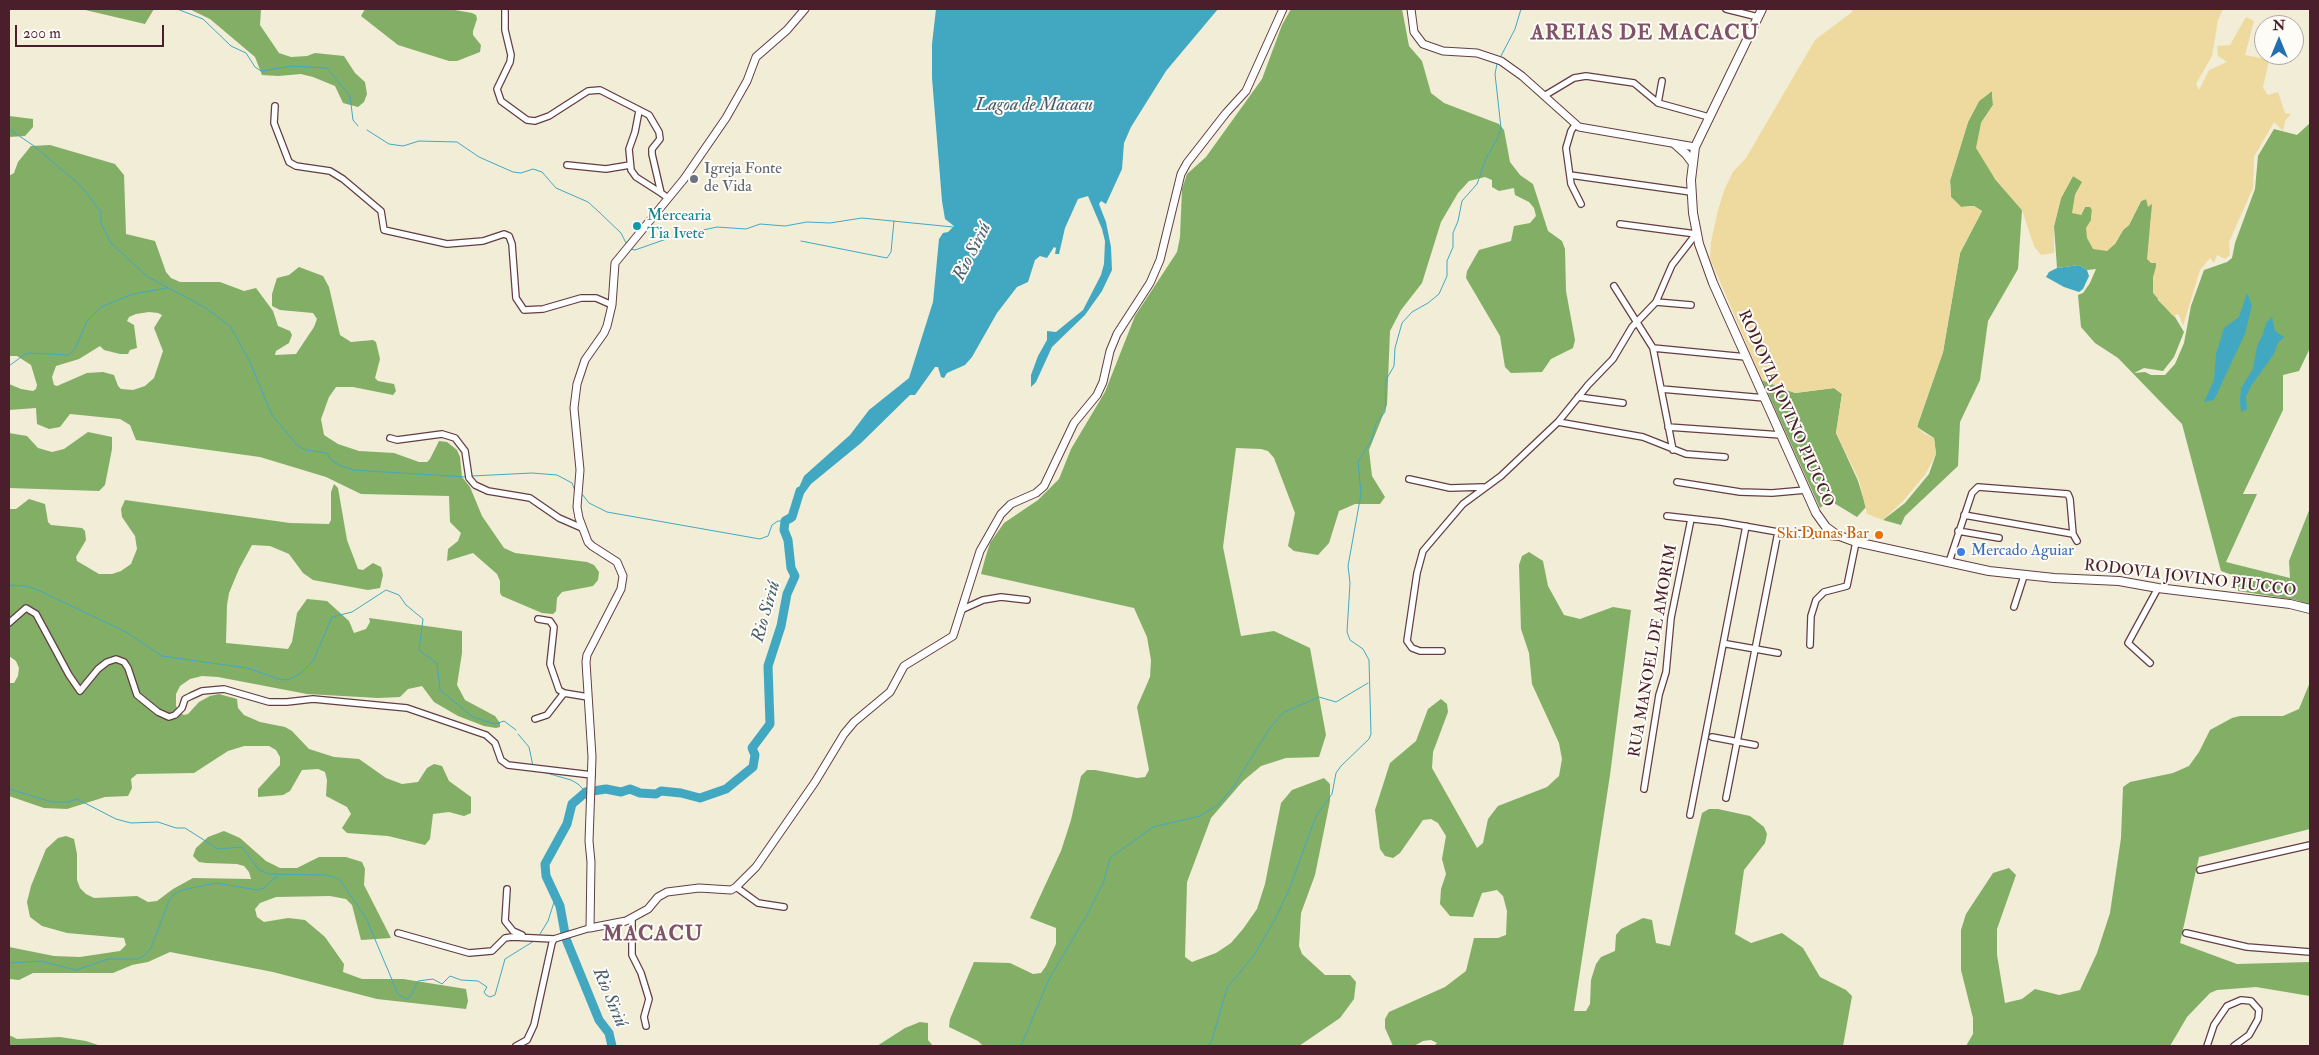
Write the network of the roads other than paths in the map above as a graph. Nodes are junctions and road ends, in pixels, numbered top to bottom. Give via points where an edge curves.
1 (505, 9) edge
2 (805, 9) edge
3 (1283, 9) edge
4 (1410, 9) edge
5 (1726, 9) edge
6 (1762, 9) edge
7 (1758, 17) junction
8 (1662, 81) dead end
9 (1544, 96) junction
10 (1658, 103) junction
11 (275, 106) dead end
12 (639, 111) junction
13 (1709, 117) junction
14 (1575, 125) junction
15 (1675, 144) junction
16 (1695, 147) junction
17 (1692, 162) junction
18 (567, 165) dead end
19 (630, 165) junction
20 (1570, 176) junction
21 (1691, 192) junction
22 (661, 193) junction
23 (668, 198) junction
24 (1581, 204) dead end
25 (1620, 224) dead end
26 (1696, 234) junction
27 (1614, 286) dead end
28 (1656, 302) junction
29 (612, 305) junction
30 (1691, 305) dead end
31 (1637, 323) junction
32 (1653, 348) junction
33 (1746, 357) junction
34 (1661, 389) junction
35 (1578, 397) junction
36 (1765, 398) junction
37 (1623, 403) dead end
38 (1558, 422) junction
39 (1668, 427) junction
40 (1782, 436) junction
41 (390, 438) dead end
42 (1673, 450) junction
43 (1725, 457) dead end
44 (1409, 479) dead end
45 (1677, 482) dead end
46 (1483, 487) junction
47 (1806, 490) junction
48 (1964, 515) junction
49 (1667, 516) dead end
50 (1691, 519) junction
51 (1822, 522) junction
52 (1746, 526) junction
53 (582, 528) junction
54 (1958, 531) junction
55 (1778, 532) junction
56 (2073, 534) junction
57 (1820, 536) junction
58 (1842, 538) junction
59 (1999, 538) dead end
60 (2076, 541) dead end
61 (1856, 542) junction
62 (1949, 562) junction
63 (2024, 576) junction
64 (2158, 588) junction
65 (1027, 600) dead end
66 (2014, 607) dead end
67 (963, 609) junction
68 (2310, 609) edge
69 (538, 619) dead end
70 (9, 623) edge
71 (1727, 644) dead end
72 (1810, 645) dead end
73 (1755, 649) junction
74 (1442, 651) dead end
75 (1778, 654) dead end
76 (2150, 663) dead end
77 (564, 693) junction
78 (588, 697) junction
79 (535, 719) dead end
80 (1712, 737) dead end
81 (1737, 742) junction
82 (1755, 745) dead end
83 (592, 775) junction
84 (1644, 788) dead end
85 (1726, 798) dead end
86 (1690, 815) dead end
87 (2310, 845) edge
88 (2200, 870) dead end
89 (736, 887) junction
90 (507, 889) dead end
91 (784, 907) dead end
92 (632, 918) junction
93 (590, 928) junction
94 (398, 933) dead end
95 (2186, 933) dead end
96 (524, 936) junction
97 (554, 940) junction
98 (2310, 952) edge
99 (646, 1026) dead end
100 (516, 1046) edge
101 (2207, 1046) edge
102 (2234, 1046) edge

1 - 12 street via 505,30 511,55 497,89 501,101 527,120 535,121 549,116 581,95 600,90
2 - 23 street via 756,57 747,81 726,118
3 - 67 street via 1246,91 1186,163 1160,260 1150,283 1117,334 1097,396 1074,423 1044,486 1011,504 1000,514 980,550
4 - 9 street via 1414,32 1423,44 1443,51 1477,53 1501,61
5 - 7 street
6 - 7 main road, RODOVIA JOVINO PIUCCO
7 - 13 main road, RODOVIA JOVINO PIUCCO
8 - 10 street
9 - 10 street via 1574,78 1586,76 1634,83
9 - 14 street
10 - 13 street
11 - 29 street via 274,123 289,162 330,171 343,179 381,211 384,230 448,244 483,242 504,234 509,236 512,244 516,298 524,310 543,309 581,298 596,298
12 - 19 street via 629,149
12 - 22 street via 651,117 660,132 652,154
13 - 16 main road, RODOVIA JOVINO PIUCCO
14 - 15 street
14 - 20 street via 1566,144
15 - 16 street
15 - 17 main road
16 - 17 main road, RODOVIA JOVINO PIUCCO
17 - 21 main road, RODOVIA JOVINO PIUCCO
18 - 19 street via 606,169
19 - 22 street via 636,177
20 - 21 street
20 - 24 street
21 - 26 main road, RODOVIA JOVINO PIUCCO
22 - 23 street
23 - 29 street via 615,263
25 - 26 street
26 - 28 street via 1672,265
26 - 33 main road, RODOVIA JOVINO PIUCCO via 1710,277
27 - 31 street
28 - 30 street
28 - 31 street
29 - 53 street via 604,333 585,360 577,384 574,408 580,470 578,507
31 - 32 street
31 - 35 street via 1613,359
32 - 33 street
32 - 34 street
33 - 36 main road, RODOVIA JOVINO PIUCCO
34 - 36 street
34 - 39 street
35 - 37 street
35 - 38 street
36 - 40 main road, RODOVIA JOVINO PIUCCO
38 - 42 street via 1643,437
38 - 46 street via 1501,476
39 - 40 street
39 - 42 street
40 - 47 main road, RODOVIA JOVINO PIUCCO
41 - 53 street via 397,440 442,434 455,438 465,451 469,478 475,485 488,491 530,498 559,518
42 - 43 street
44 - 46 street via 1450,488
45 - 47 street via 1740,492
46 - 74 street via 1431,540 1420,560 1408,641 1412,648 1420,651
47 - 51 main road, RODOVIA JOVINO PIUCCO
48 - 54 street
48 - 56 street
48 - 56 street via 1975,488 2068,494
49 - 50 street
50 - 52 street
50 - 84 street, RUA MANOEL DE AMORIM via 1671,618 1666,672 1659,695
51 - 57 street
51 - 58 main road, RODOVIA JOVINO PIUCCO
52 - 55 street
52 - 86 street
53 - 78 street via 592,546 617,562 623,576 621,590 587,654
54 - 59 street
54 - 62 street
55 - 57 street
55 - 73 street
56 - 60 street
57 - 58 street
58 - 61 main road, RODOVIA JOVINO PIUCCO
61 - 62 main road, RODOVIA JOVINO PIUCCO
61 - 72 street via 1847,586 1824,592 1816,600 1811,616
62 - 63 main road, RODOVIA JOVINO PIUCCO
63 - 64 main road, RODOVIA JOVINO PIUCCO via 2119,581
63 - 66 street
64 - 68 main road, RODOVIA JOVINO PIUCCO
64 - 76 street via 2128,643
65 - 67 street via 1001,596
67 - 89 street via 950,640 904,666 890,692 865,711 844,734 756,867
69 - 77 street via 550,621 554,627 550,664 558,687
70 - 83 street via 26,608 36,614 80,691 107,662 116,659 124,662 137,695 170,717 182,708 185,699 202,691 224,689 269,702 313,699 407,708 486,735 494,743 501,760 508,765
71 - 73 street
73 - 75 street
73 - 81 street
77 - 78 street
77 - 79 street via 547,715
78 - 83 street
80 - 81 street
81 - 82 street
81 - 85 street
83 - 93 street via 588,842 591,862
87 - 88 street
89 - 91 street via 758,903
89 - 92 street via 731,890 698,888 667,892
90 - 96 street via 505,921 513,931
92 - 93 street via 620,924
92 - 99 street via 632,956 648,999 644,1017
93 - 97 street
94 - 96 street via 469,953 492,951 505,938
95 - 98 street via 2247,947
96 - 97 street
97 - 100 street via 547,958 534,1025 527,1040
101 - 102 street via 2214,1025 2227,1006 2241,1000 2251,1001 2259,1010 2258,1019 2249,1035

